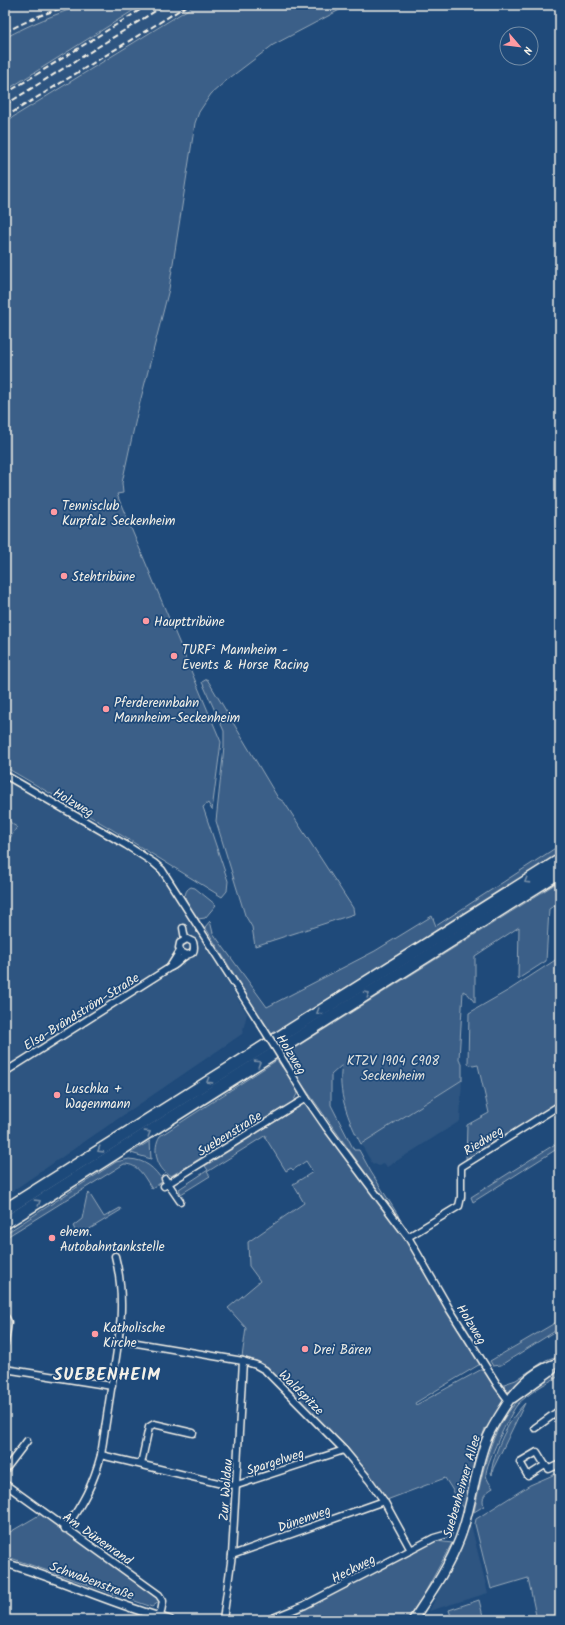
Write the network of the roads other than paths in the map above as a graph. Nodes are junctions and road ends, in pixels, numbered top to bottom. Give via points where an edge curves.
1 (5, 775) edge
2 (560, 860) edge
3 (560, 872) edge
4 (183, 928) dead end
5 (205, 935) junction
6 (185, 939) junction
7 (193, 942) junction
8 (180, 951) junction
9 (187, 955) junction
10 (169, 968) junction
11 (5, 1072) edge
12 (306, 1098) junction
13 (560, 1105) edge
14 (180, 1201) dead end
15 (5, 1210) edge
16 (5, 1223) edge
17 (408, 1238) junction
18 (115, 1256) dead end
19 (6, 1318) dead end
20 (119, 1340) junction
21 (5, 1343) edge
22 (243, 1361) junction
23 (560, 1362) edge
24 (560, 1365) edge
25 (5, 1369) edge
26 (112, 1386) junction
27 (509, 1401) junction
28 (560, 1410) edge
29 (535, 1428) dead end
30 (193, 1433) dead end
31 (27, 1440) dead end
32 (344, 1450) junction
33 (101, 1455) junction
34 (141, 1464) junction
35 (560, 1464) edge
36 (545, 1465) dead end
37 (5, 1470) edge
38 (5, 1484) edge
39 (237, 1485) junction
40 (384, 1501) junction
41 (65, 1529) junction
42 (448, 1534) dead end
43 (411, 1550) junction
44 (232, 1555) junction
45 (5, 1563) edge
46 (160, 1617) junction
47 (170, 1620) edge
48 (223, 1620) edge
49 (268, 1620) edge
50 (413, 1620) edge

1 - 5 street, Holzweg via 154,863 169,879
2 -> 15 highway
16 -> 3 highway
4 - 6 street
5 - 7 street
5 - 12 street, Holzweg, bridge
6 - 7 street
6 - 8 street via 179,945
7 - 9 street via 194,950
8 - 9 street
8 - 10 street, Elsa-Brändström-Straße
9 - 10 street, Elsa-Brändström-Straße
10 - 11 street, Elsa-Brändström-Straße
12 - 14 street, Suebenstraße via 166,1183
12 - 17 street, Holzweg
13 - 17 street, Riedweg via 462,1167 459,1206
17 - 27 street, Holzweg via 450,1310
18 - 20 street via 122,1293
19 - 21 street via 8,1322
20 - 22 street, Waldspitze
20 - 26 street
22 - 32 street, Waldspitze via 256,1364 265,1370
22 - 39 street, Zur Waldau
23 - 27 main road, Suebenheimer Allee via 526,1380 515,1390
24 - 27 main road, Suebenheimer Allee
25 - 26 street
26 - 33 street
27 - 50 main road, Suebenheimer Allee via 488,1436 460,1539
28 - 29 street
30 - 34 street via 154,1424 149,1427
31 - 37 street
32 - 39 street, Spargelweg
32 - 40 street, Waldspitze
33 - 34 street, Spargelweg
33 - 41 street via 88,1493
34 - 39 street, Spargelweg via 222,1484
35 - 36 street via 549,1469
38 - 41 street, Am Dünenrand
39 - 44 street, Zur Waldau
40 - 43 street, Waldspitze
40 - 44 street, Dünenweg
41 - 46 street, Am Dünenrand via 159,1595 163,1601
42 - 43 street, Heckweg
43 - 49 street, Heckweg via 305,1605
44 - 48 street, Zur Waldau
45 - 46 street, Schwabenstraße
46 - 47 street, Schwabenstraße

